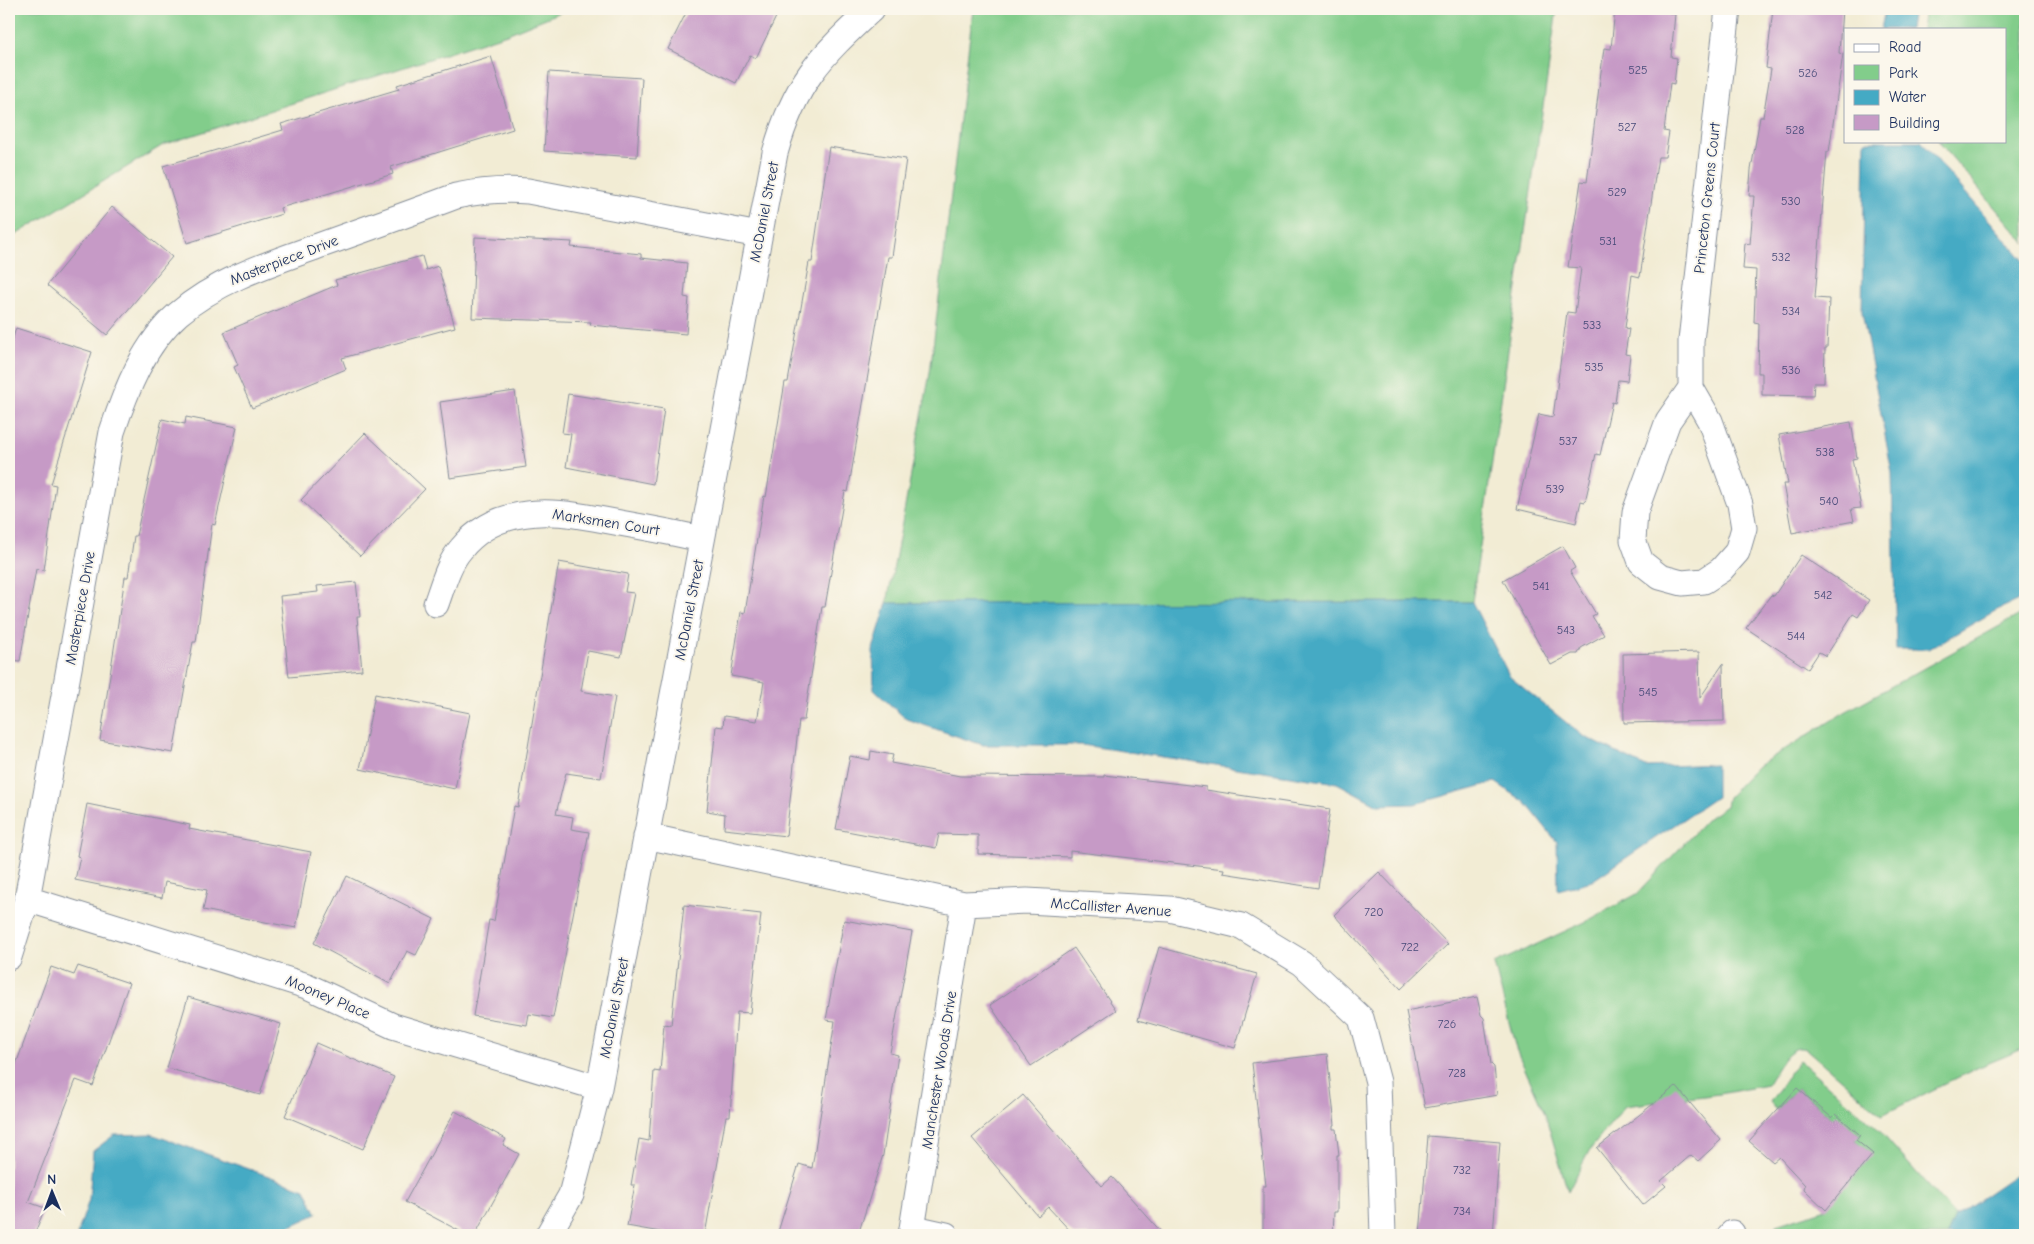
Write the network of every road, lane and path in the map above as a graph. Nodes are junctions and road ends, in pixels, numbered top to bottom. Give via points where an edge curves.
1 (872, 9) edge
2 (1728, 9) edge
3 (760, 235) junction
4 (1691, 388) junction
5 (702, 539) junction
6 (436, 604) dead end
7 (646, 836) junction
8 (27, 899) junction
9 (964, 904) junction
10 (9, 957) edge
11 (599, 1088) junction
12 (912, 1231) edge
13 (548, 1235) edge
14 (946, 1235) edge
15 (1383, 1235) edge

1 - 3 street, McDaniel Street via 820,59 793,102 775,153
2 - 4 street, Princeton Greens Court via 1691,341
3 - 5 street, McDaniel Street
3 - 8 street, Masterpiece Drive via 528,191 476,192 456,196 250,271 178,315 133,376 112,432
4 - 4 street, Princeton Greens Court via 1668,421 1635,512 1633,540 1642,562 1660,577 1682,583 1704,581 1721,570 1736,552 1744,528 1740,504 1710,421
5 - 6 street, Marksmen Court via 570,513 517,515 491,524 460,549
5 - 7 street, McDaniel Street
7 - 9 street, McCallister Avenue
7 - 11 street, McDaniel Street
8 - 10 street, Masterpiece Drive
8 - 11 street, Mooney Place via 307,986 393,1026
9 - 12 street, Manchester Woods Drive
9 - 15 street, McCallister Avenue via 1027,901 1170,909 1241,926 1302,963 1360,1018 1378,1082
11 - 13 street, McDaniel Street via 571,1195
12 - 14 street

